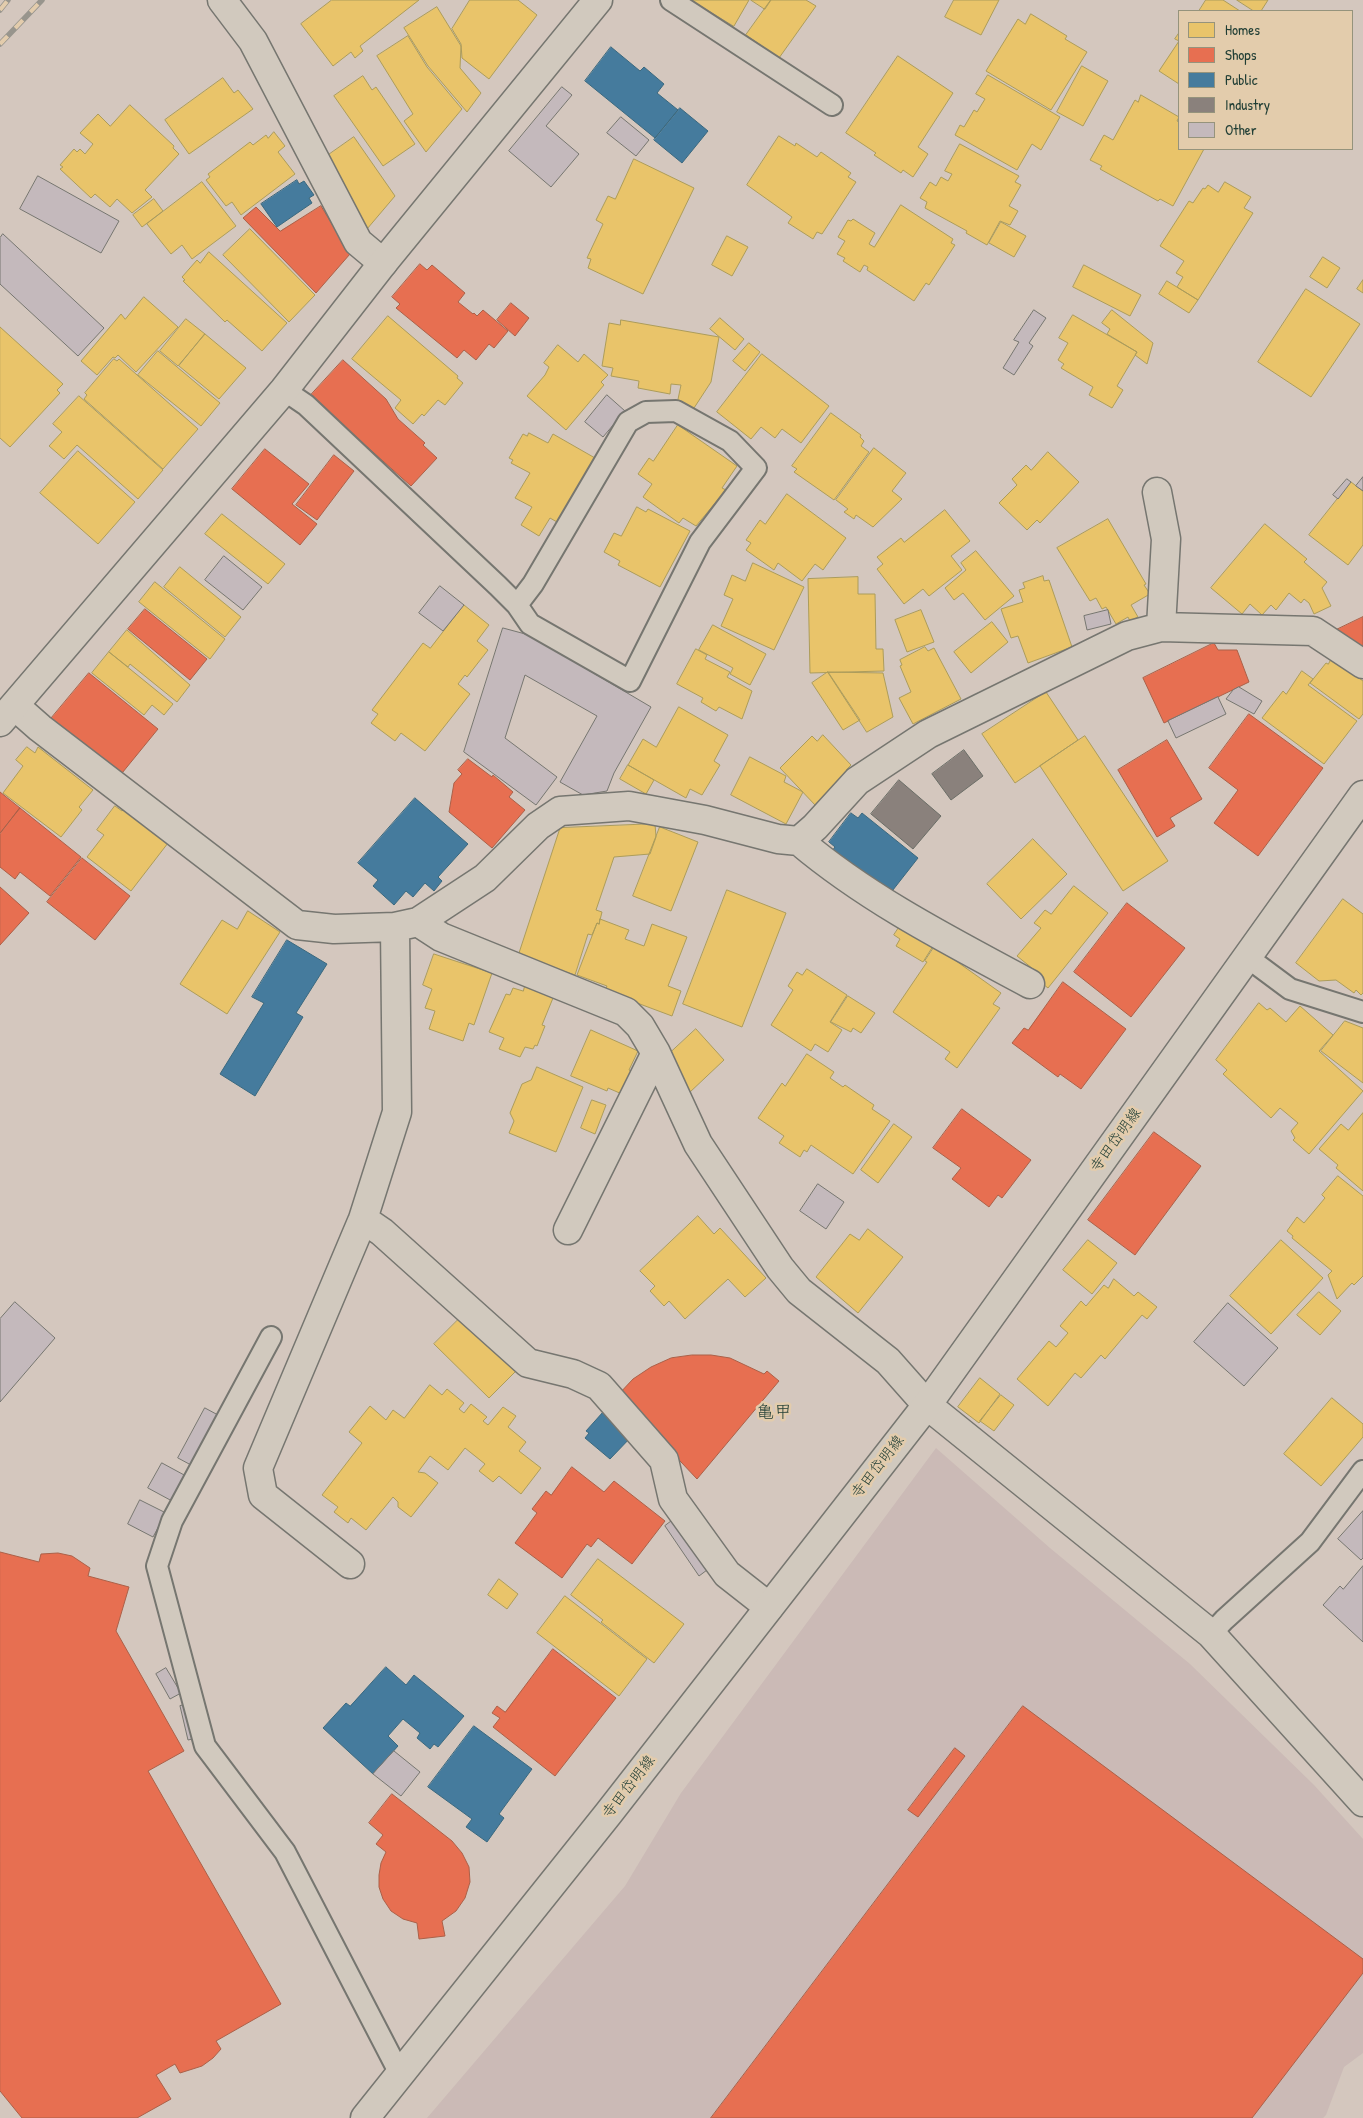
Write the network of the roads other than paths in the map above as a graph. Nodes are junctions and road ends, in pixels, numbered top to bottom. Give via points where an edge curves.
1 (222, 0) edge
2 (598, 0) edge
3 (671, 0) edge
4 (832, 105) dead end
5 (383, 263) junction
6 (284, 390) junction
7 (1157, 492) dead end
8 (517, 606) junction
9 (1161, 627) junction
10 (1363, 664) edge
11 (8, 714) edge
12 (1363, 795) edge
13 (799, 841) junction
14 (406, 925) junction
15 (1247, 957) junction
16 (1030, 984) dead end
17 (1363, 1012) edge
18 (656, 1053) junction
19 (363, 1219) junction
20 (568, 1230) dead end
21 (271, 1337) dead end
22 (927, 1405) junction
23 (1360, 1479) edge
24 (350, 1564) dead end
25 (769, 1607) junction
26 (1211, 1634) junction
27 (1363, 1802) edge
28 (400, 2074) junction
29 (365, 2118) edge

1 - 5 street via 253,42 358,242
2 - 5 street
3 - 4 lane
5 - 6 street
6 - 8 lane via 306,405
6 - 11 street
7 - 9 street via 1166,539
8 - 8 lane via 530,624 630,681 700,542 756,468 730,442 676,411 646,412 628,422
9 - 10 street via 1312,630
9 - 13 street via 1127,636 928,734 856,780 816,827
11 - 14 street via 40,728 297,925 334,928
12 - 15 street, 寺田岱明線
13 - 14 street via 778,840 705,820 629,806 560,811 538,826 485,878
13 - 16 street via 904,916
14 - 18 street via 626,1012 640,1026
14 - 19 street via 397,1112
15 - 17 lane via 1290,989
15 - 22 street, 寺田岱明線
18 - 20 street
18 - 22 street via 698,1144 780,1268 799,1291 888,1360
19 - 24 street via 258,1468 263,1495
19 - 25 street via 382,1232 528,1363 573,1374 599,1386 664,1460 674,1499 727,1574
21 - 28 lane via 172,1522 157,1566 205,1746 285,1852
22 - 25 street, 寺田岱明線
22 - 26 street
23 - 26 lane via 1310,1542
25 - 28 street, 寺田岱明線
26 - 27 street
28 - 29 street, 寺田岱明線

